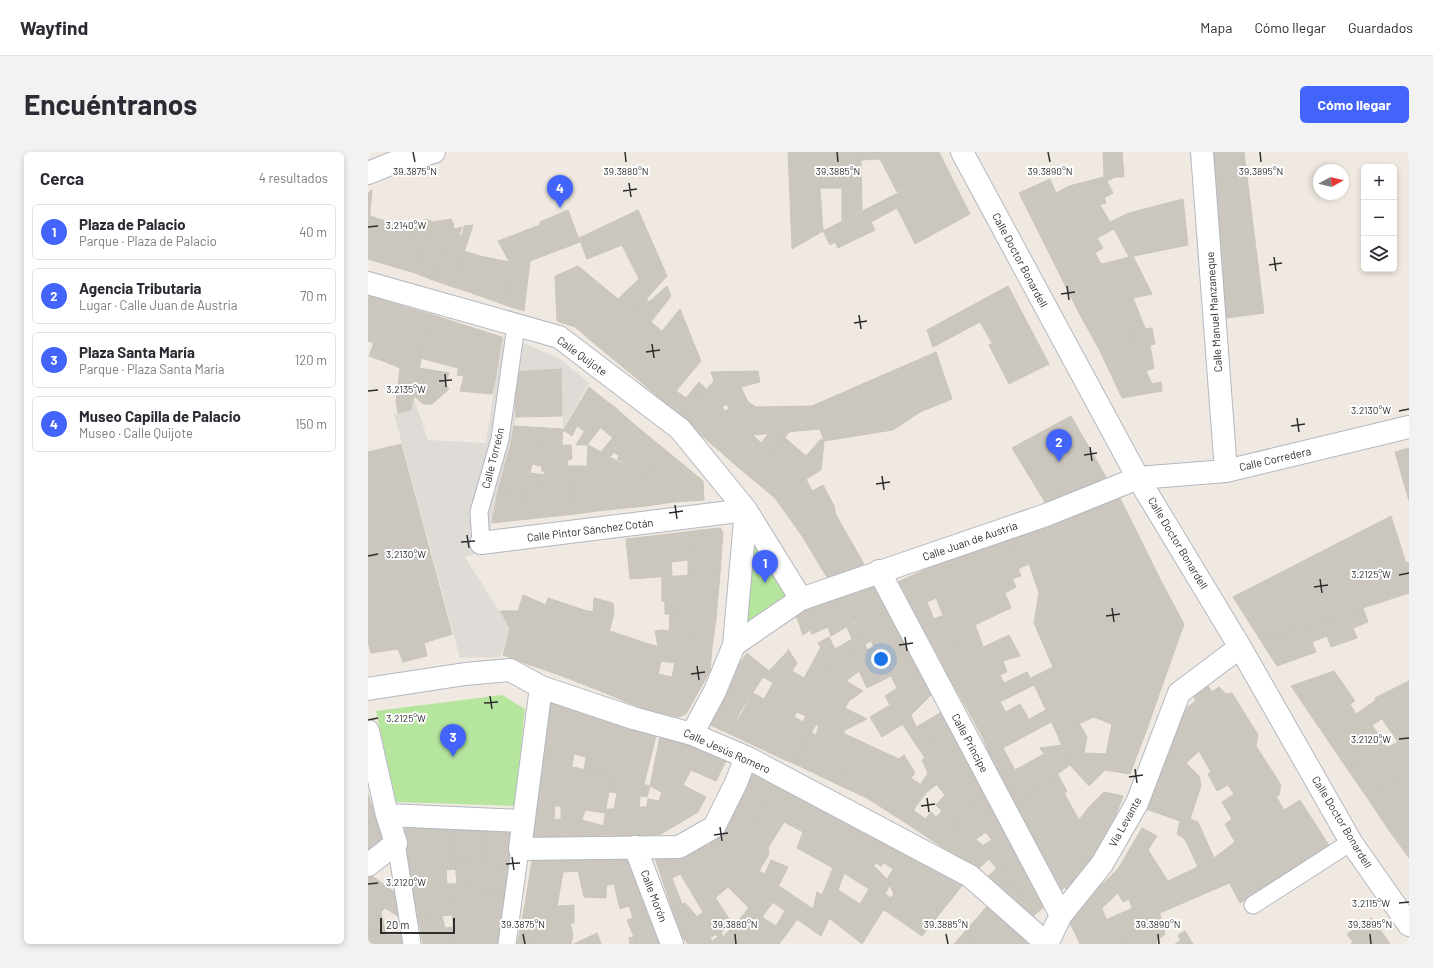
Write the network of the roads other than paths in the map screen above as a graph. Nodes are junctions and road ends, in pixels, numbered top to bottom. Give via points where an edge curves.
1 (434, 152) edge
2 (962, 152) edge
3 (1202, 152) edge
4 (368, 173) edge
5 (368, 283) edge
6 (516, 326) junction
7 (1409, 427) edge
8 (1226, 471) junction
9 (1138, 478) junction
10 (746, 510) junction
11 (482, 543) joint
12 (879, 571) junction
13 (801, 599) junction
14 (734, 645) junction
15 (1240, 647) junction
16 (541, 687) junction
17 (368, 689) edge
18 (368, 731) edge
19 (692, 734) junction
20 (746, 757) junction
21 (387, 815) junction
22 (523, 821) junction
23 (1351, 842) junction
24 (396, 843) junction
25 (636, 847) junction
26 (520, 850) junction
27 (368, 865) edge
28 (1253, 905) dead end
29 (1060, 915) junction
30 (1409, 925) edge
31 (412, 944) edge
32 (507, 944) edge
33 (672, 944) edge
34 (1047, 944) edge

1 - 4 street
2 - 9 street, Calle Doctor Bonardell
3 - 8 street, Calle Manuel Manzaneque
5 - 6 street, Calle Quijote
6 - 10 street, Calle Quijote via 559,337 680,429
6 - 11 street, Calle Torreón via 500,440 479,512
7 - 8 street, Calle Corredera
8 - 9 street, Calle Corredera
9 - 12 street, Calle Juan de Austria via 1046,515
9 - 15 street, Calle Doctor Bonardell
10 - 11 street, Calle Pintor Sánchez Cotán
10 - 13 street, Calle Quijote
10 - 14 street
12 - 13 street, Calle Juan de Austria
12 - 29 street, Calle Principe
13 - 14 street, Calle Juan de Austria
14 - 19 street via 715,691
15 - 23 street, Calle Doctor Bonardell
15 - 29 street, Vía Levante via 1179,693 1137,803 1102,864
16 - 17 street, Calle Jesús Romero via 510,670 465,674
16 - 19 street, Calle Jesús Romero via 633,718
16 - 22 street
18 - 21 street
19 - 20 street, Calle Jesús Romero
20 - 25 street via 714,827 679,846
20 - 34 street, Calle Jesús Romero via 970,876
21 - 22 street
21 - 24 street
22 - 26 street
23 - 28 street
23 - 30 street, Calle Doctor Bonardell
24 - 27 street
24 - 31 street
25 - 26 street
25 - 33 street, Calle Morón
26 - 32 street
29 - 34 street, Vía Levante

